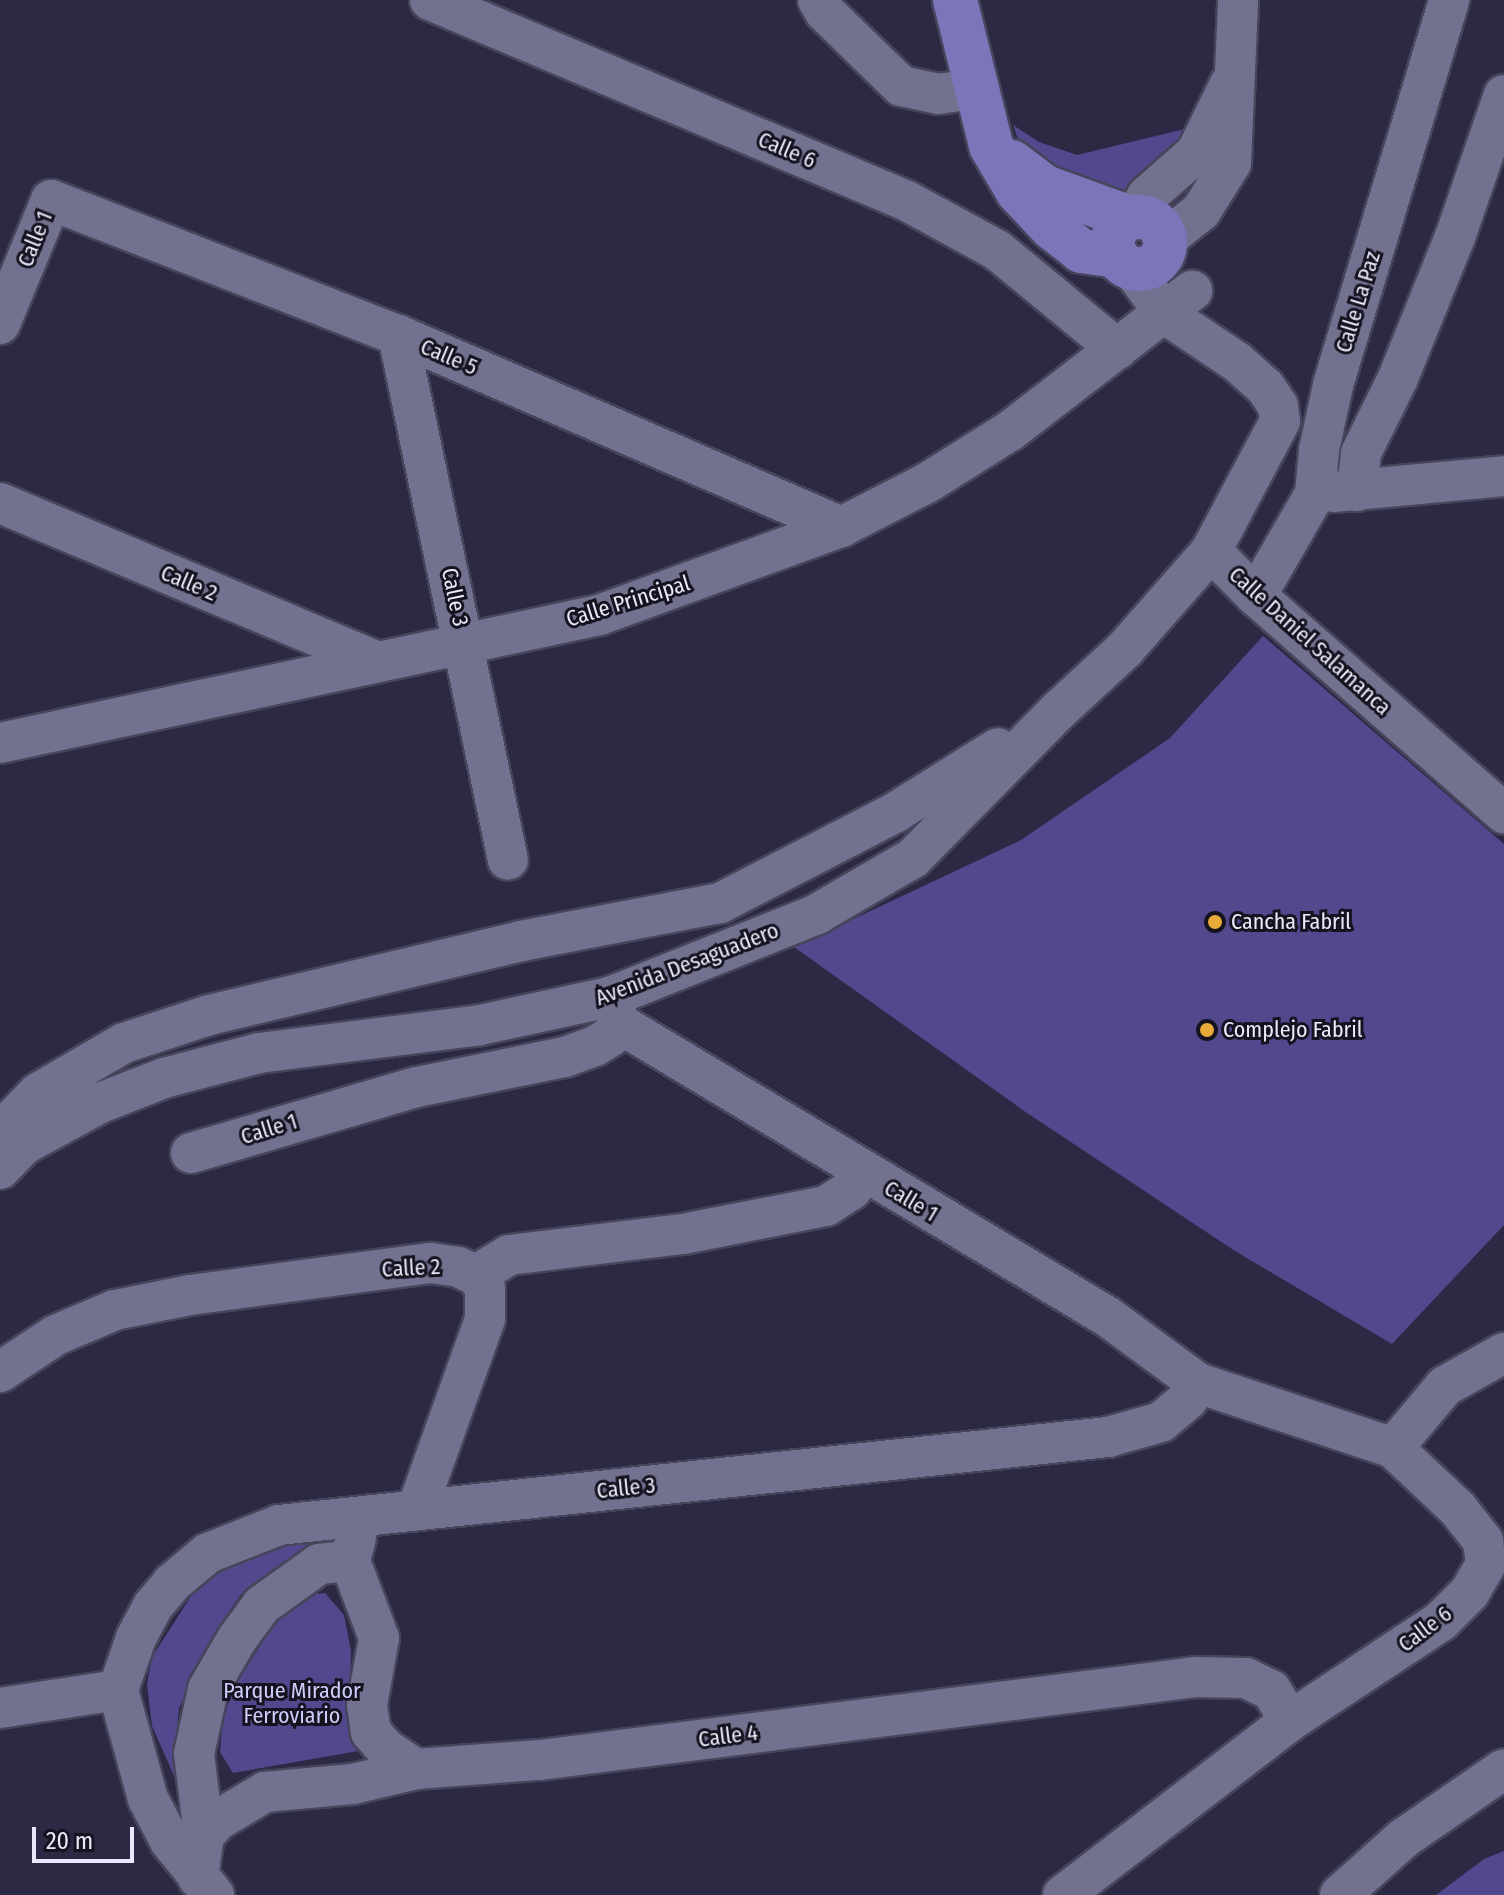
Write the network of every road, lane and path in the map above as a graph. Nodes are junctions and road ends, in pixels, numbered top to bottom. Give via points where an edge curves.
1 (430, 0) edge
2 (818, 0) edge
3 (955, 0) edge
4 (1238, 0) edge
5 (1449, 0) edge
6 (975, 89) junction
7 (1504, 95) edge
8 (51, 200) joint
9 (1140, 241) junction
10 (1169, 310) junction
11 (0, 324) edge
12 (398, 335) junction
13 (1117, 349) junction
14 (1504, 476) edge
15 (1357, 491) junction
16 (1315, 494) junction
17 (0, 503) edge
18 (841, 527) junction
19 (1211, 551) junction
20 (1256, 596) junction
21 (465, 642) junction
22 (378, 662) junction
23 (1059, 710) junction
24 (0, 743) edge
25 (1504, 813) edge
26 (508, 860) dead end
27 (615, 1010) junction
28 (191, 1153) dead end
29 (11, 1157) edge
30 (865, 1174) junction
31 (476, 1275) junction
32 (1500, 1355) edge
33 (0, 1372) edge
34 (1198, 1383) junction
35 (1393, 1448) junction
36 (417, 1509) junction
37 (373, 1515) junction
38 (1494, 1553) edge
39 (350, 1561) junction
40 (118, 1690) junction
41 (0, 1708) edge
42 (1290, 1721) junction
43 (416, 1769) junction
44 (1504, 1769) edge
45 (204, 1835) junction
46 (206, 1886) edge
47 (1063, 1895) edge
48 (1340, 1895) edge

1 - 13 street, Calle 6 via 907,201 997,250
2 - 6 street via 901,86 938,94
3 - 6 main road
4 - 9 street via 1231,163 1201,211
5 - 16 street, Calle La Paz via 1333,385
6 - 9 main road via 991,146 1045,187
7 - 15 street via 1455,237 1361,453
8 - 11 street, Calle 1
8 - 12 street, Calle 5
9 - 10 street, Calle Daniel Salamanca
10 - 13 street, Calle Principal
10 - 19 street, Calle Daniel Salamanca via 1237,362 1278,406 1280,421
12 - 18 street, Calle 5
12 - 21 street, Calle 3
13 - 18 street, Calle Principal via 1010,431 927,483
14 - 15 street
15 - 16 street
16 - 20 street, Calle La Paz
17 - 22 street, Calle 2
18 - 21 street, Calle Principal via 599,615
19 - 20 street, Calle Daniel Salamanca
19 - 23 street, Avenida Desaguadero via 1125,649
20 - 25 street, Calle Daniel Salamanca
21 - 22 street, Calle Principal
21 - 26 street, Calle 3
22 - 24 street, Calle Principal
23 - 27 street, Avenida Desaguadero via 913,858 817,914
23 - 29 street via 896,812 720,903 521,941 223,1011 124,1043 38,1093 13,1119
27 - 28 street, Calle 1 via 611,1036 565,1057 417,1087
27 - 29 street, Avenida Desaguadero via 245,1056 164,1078 100,1103
27 - 30 street, Calle 1
30 - 31 street via 826,1206 683,1234 509,1255
30 - 34 street, Calle 1 via 1108,1317
31 - 33 street, Calle 2 via 431,1263 115,1310 56,1335
31 - 36 street via 485,1288 485,1319
32 - 35 street via 1445,1386
34 - 35 street, Calle 6
34 - 36 street, Calle 3 via 1161,1422 1108,1437
35 - 38 street, Calle 6 via 1458,1509
36 - 37 street, Calle 3
37 - 39 street via 355,1539
37 - 40 street, Calle 3 via 279,1525 208,1553 153,1606
38 - 42 street, Calle 6 via 1470,1592 1441,1621
39 - 43 street via 379,1638 367,1705 371,1732
39 - 45 street via 319,1564 262,1605 208,1689 194,1754
40 - 41 street
40 - 46 street via 148,1799 170,1841
42 - 43 street, Calle 4 via 1271,1690 1246,1678 1195,1677 540,1760
42 - 47 street, Calle 6
43 - 45 street, Calle 4 via 353,1784 265,1792 218,1820
44 - 48 street via 1404,1838
45 - 46 street

